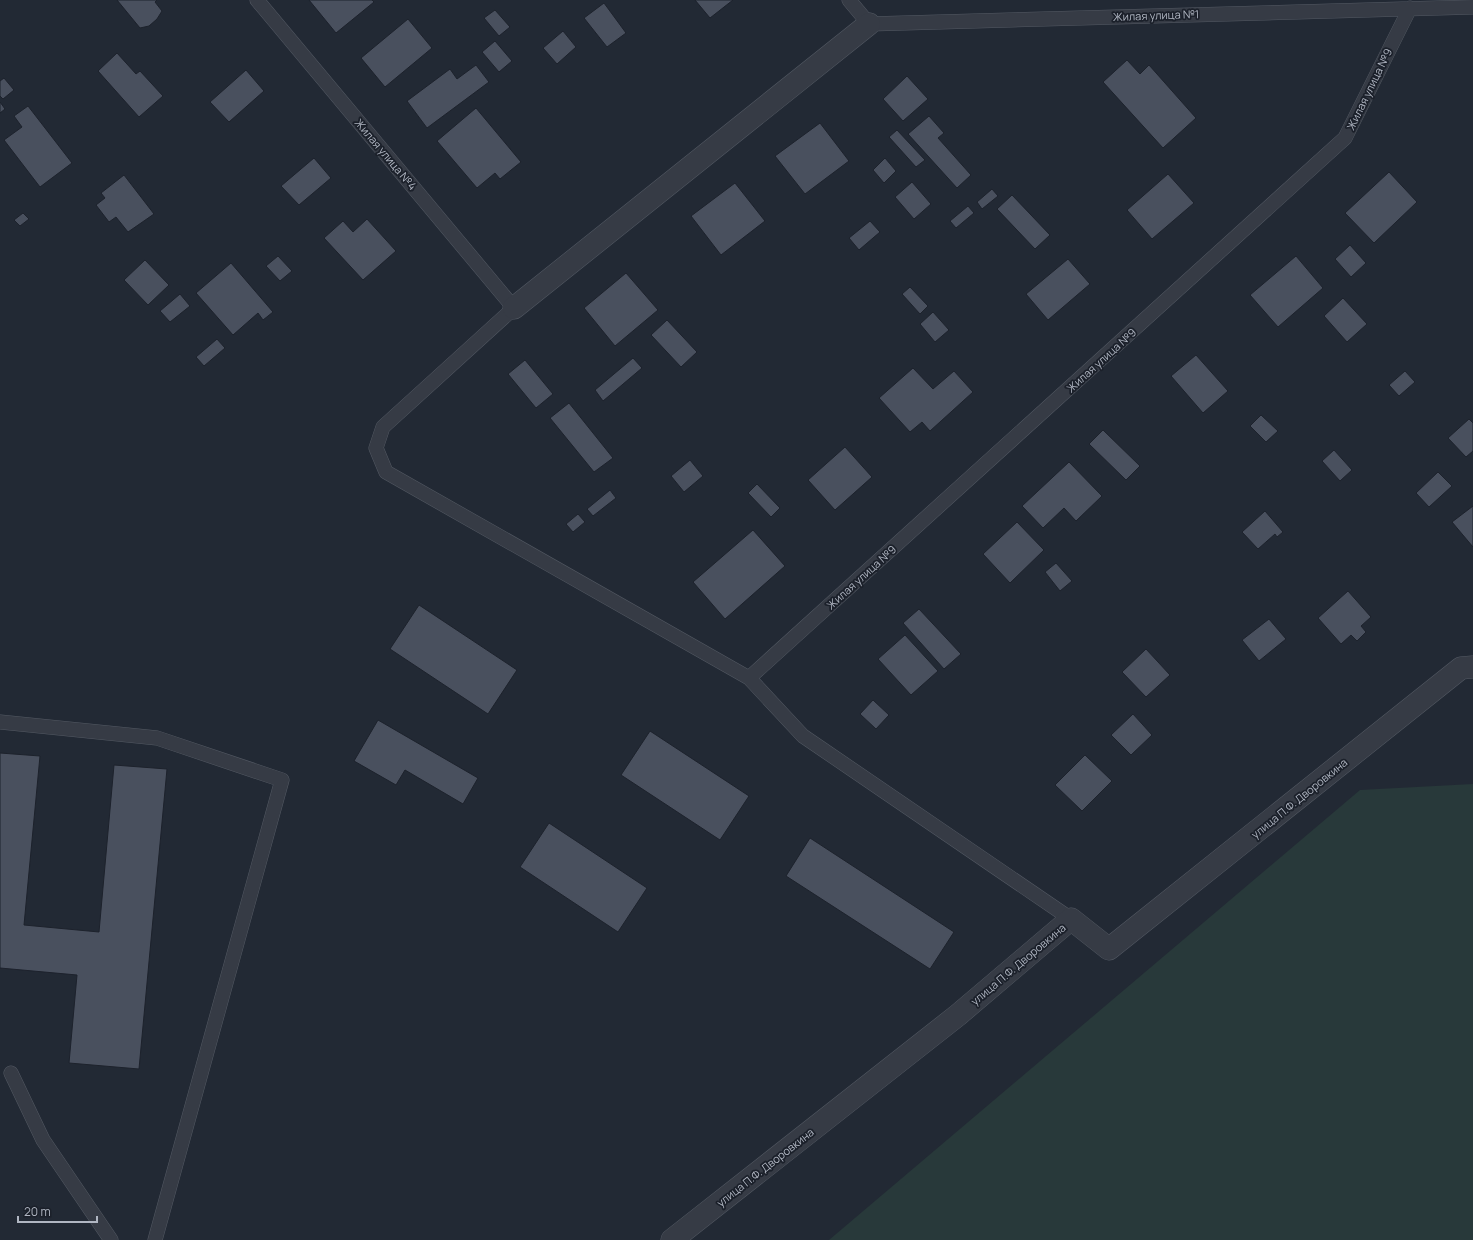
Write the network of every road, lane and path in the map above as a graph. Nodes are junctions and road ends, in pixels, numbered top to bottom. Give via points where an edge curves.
1 (257, 0) edge
2 (849, 0) edge
3 (1473, 7) edge
4 (1410, 8) junction
5 (869, 24) junction
6 (514, 308) junction
7 (1469, 663) edge
8 (749, 678) junction
9 (0, 722) edge
10 (1071, 920) junction
11 (11, 1073) dead end
12 (111, 1240) edge
13 (155, 1240) edge
14 (672, 1240) edge

1 - 6 lane, Жилая улица №4
2 - 5 lane
3 - 4 lane, Жилая улица №1
4 - 5 lane, Жилая улица №1
4 - 8 lane, Жилая улица №9 via 1345,138
5 - 6 street
6 - 8 lane via 383,427 376,448 386,472
7 - 10 street, улица П.Ф. Дворовкина via 1109,949
8 - 10 lane via 803,736
9 - 13 lane via 157,738 282,780
10 - 14 street, улица П.Ф. Дворовкина via 958,1015
11 - 12 lane via 43,1140

